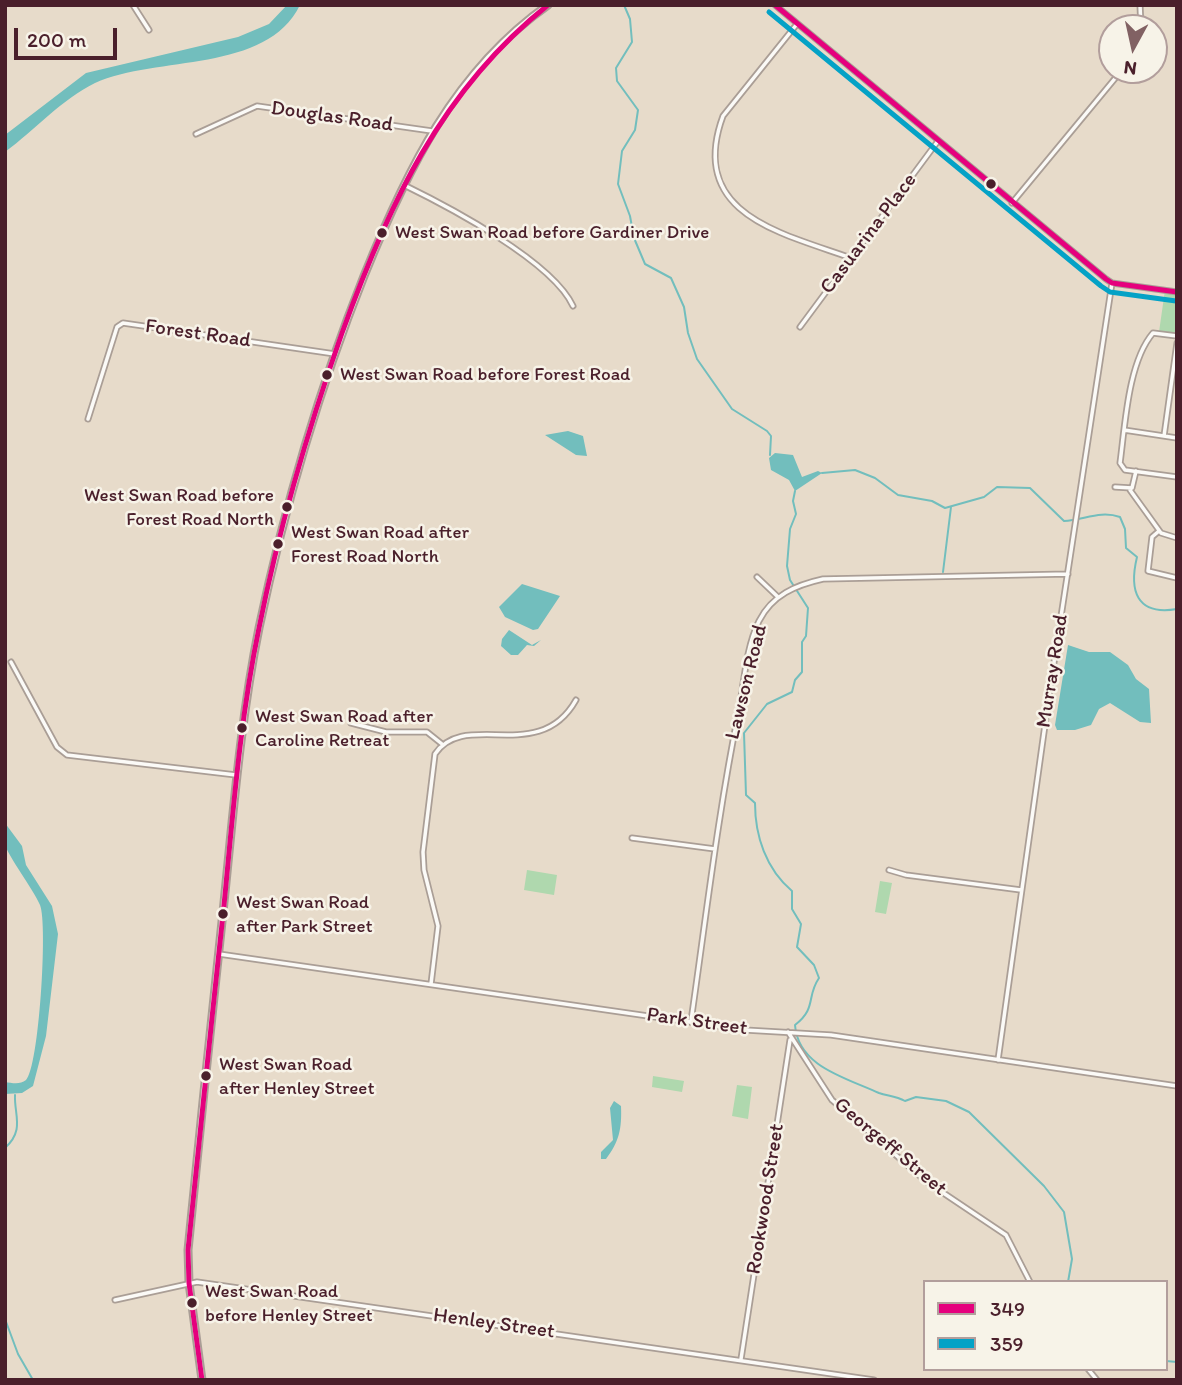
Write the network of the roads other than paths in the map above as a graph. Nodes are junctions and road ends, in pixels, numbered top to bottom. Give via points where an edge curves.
1 (133, 5) edge
2 (548, 5) edge
3 (775, 5) edge
4 (797, 24) junction
5 (149, 29) dead end
6 (1110, 84) edge
7 (432, 131) junction
8 (196, 135) dead end
9 (938, 141) junction
10 (404, 184) junction
11 (1012, 203) junction
12 (851, 258) junction
13 (1112, 283) junction
14 (1177, 292) edge
15 (573, 306) dead end
16 (800, 327) dead end
17 (1177, 335) edge
18 (1177, 343) edge
19 (335, 354) junction
20 (88, 419) dead end
21 (1124, 430) junction
22 (1164, 436) junction
23 (1177, 438) edge
24 (1136, 471) junction
25 (1177, 477) edge
26 (1115, 487) dead end
27 (1130, 490) junction
28 (1159, 531) junction
29 (1177, 538) edge
30 (1068, 574) junction
31 (757, 577) dead end
32 (1177, 578) edge
33 (779, 597) junction
34 (11, 662) dead end
35 (576, 700) dead end
36 (351, 723) dead end
37 (442, 744) junction
38 (236, 775) junction
39 (632, 838) dead end
40 (715, 849) junction
41 (889, 870) dead end
42 (1021, 890) junction
43 (219, 954) junction
44 (430, 984) junction
45 (691, 1021) junction
46 (788, 1032) junction
47 (790, 1040) junction
48 (998, 1060) junction
49 (1177, 1086) edge
50 (1029, 1280) edge
51 (189, 1283) junction
52 (115, 1300) dead end
53 (741, 1359) junction
54 (202, 1380) edge
55 (874, 1380) edge

1 - 5 street
2 - 7 main road via 494,48 458,90
3 - 4 street
4 - 9 street
4 - 12 street via 723,116 716,133 716,175 732,202 764,227
6 - 11 street
7 - 8 street, Douglas Road via 257,106
7 - 10 main road
9 - 11 street
9 - 12 street, Casuarina Place
10 - 15 street via 492,234 553,279
10 - 19 main road
11 - 13 street
12 - 16 street, Casuarina Place
13 - 14 street
13 - 30 street, Murray Road
17 - 21 street via 1150,336 1129,394
18 - 22 street
19 - 20 street, Forest Road via 123,323 117,327
19 - 38 main road via 270,580
21 - 22 street
21 - 24 street via 1120,463 1125,470
22 - 23 street
24 - 25 street
24 - 27 street
26 - 27 street
27 - 28 street
28 - 29 street
28 - 32 street via 1152,537 1148,571
30 - 33 street, Lawson Road via 823,579 799,584
30 - 42 street, Murray Road
31 - 33 street
33 - 40 street, Lawson Road via 755,630
34 - 38 street via 57,747 67,755
35 - 37 street via 548,727 530,734 467,734
36 - 37 street via 386,733 427,732
37 - 44 street via 431,769 423,852 438,926
38 - 43 main road
39 - 40 street
40 - 45 street, Lawson Road
41 - 42 street
42 - 48 street, Murray Road
43 - 44 street, Park Street
43 - 51 main road
44 - 45 street, Park Street
45 - 46 street, Park Street
46 - 47 street, Georgeff Street
46 - 48 street, Park Street
47 - 50 street, Georgeff Street via 832,1100 927,1182 1006,1236
47 - 53 street, Rookwood Street
48 - 49 street, Park Street
51 - 52 street, Henley Street
51 - 53 street, Henley Street
51 - 54 main road
53 - 55 street, Henley Street

